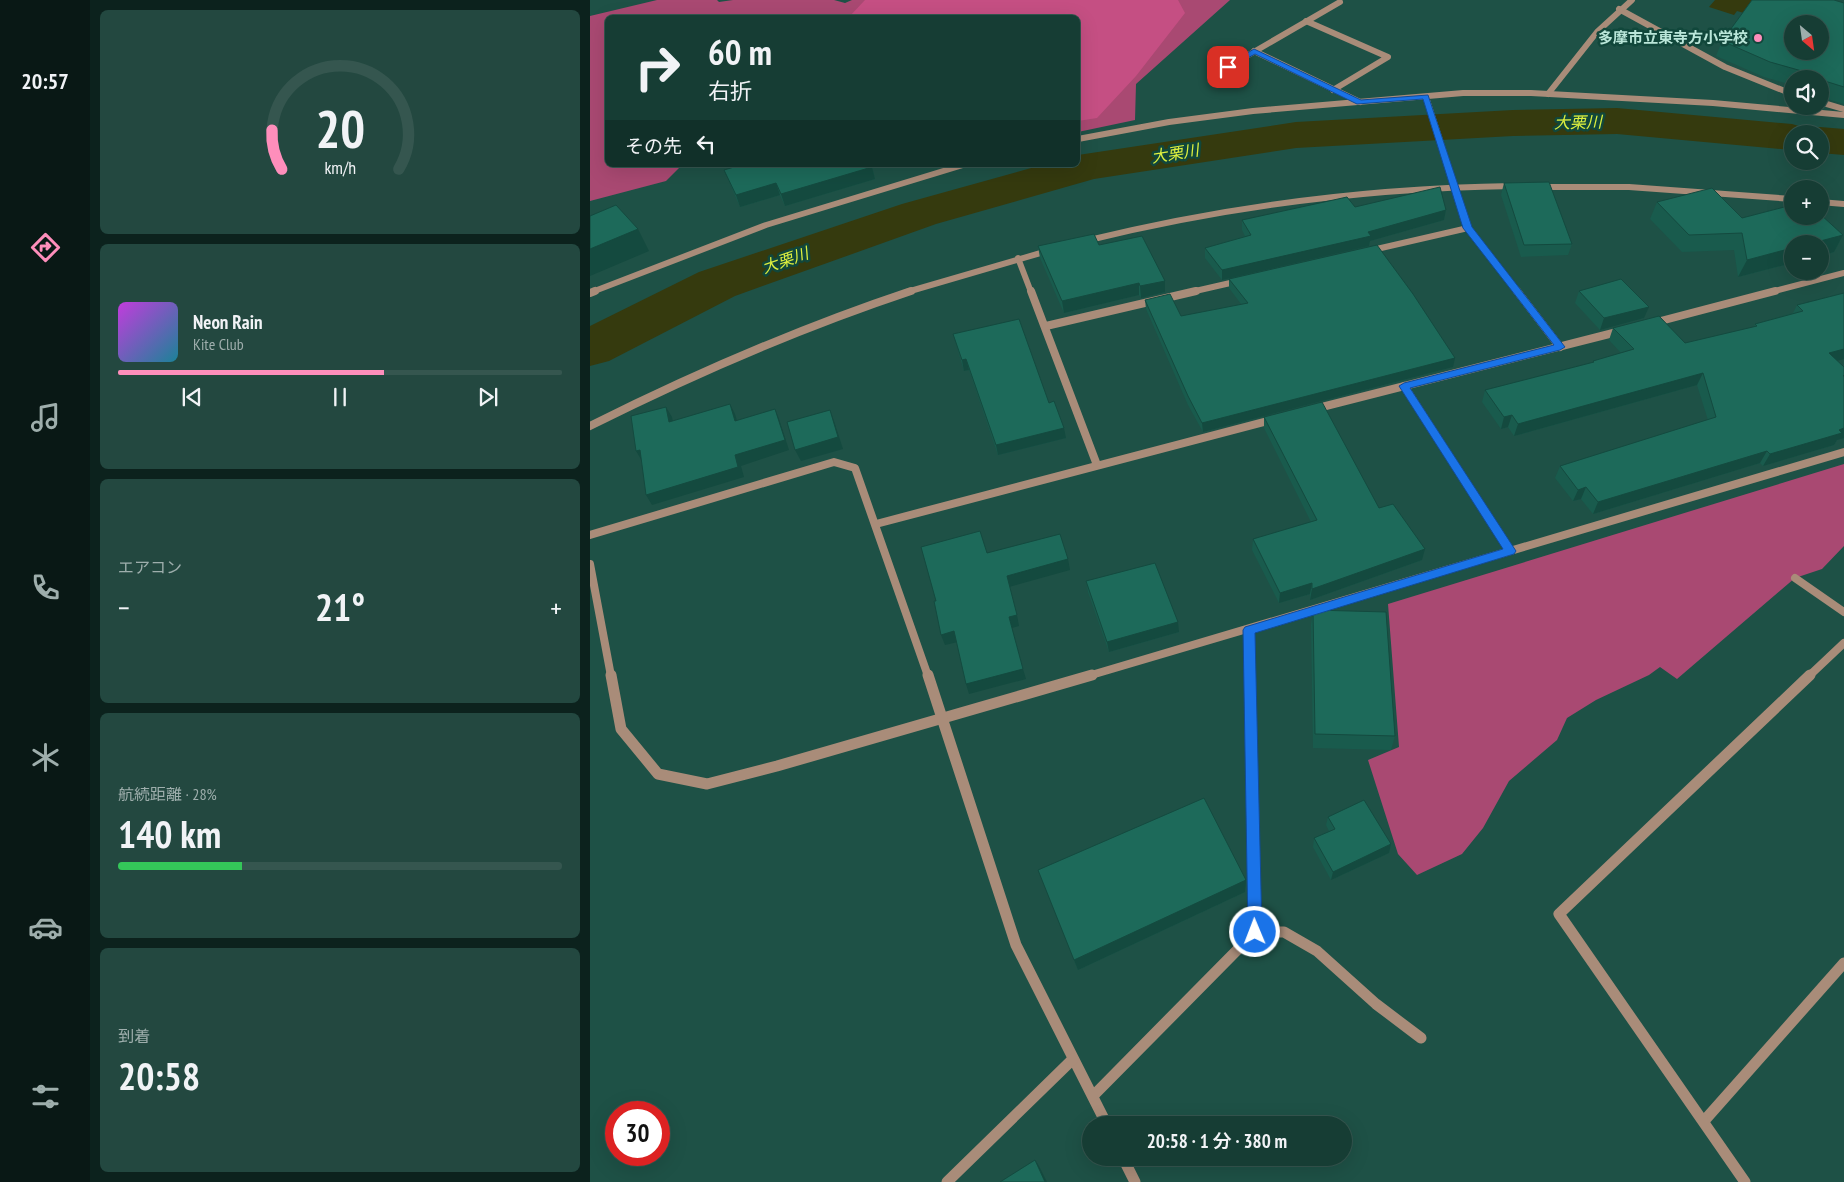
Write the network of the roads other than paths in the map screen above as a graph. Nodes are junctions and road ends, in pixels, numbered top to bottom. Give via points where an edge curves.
1 (1632, 0) edge
2 (1340, 2) dead end
3 (1619, 9) junction
4 (1306, 21) junction
5 (1254, 51) junction
6 (1214, 75) dead end
7 (1333, 90) junction
8 (1784, 91) edge
9 (1548, 94) junction
10 (1426, 99) junction
11 (1360, 102) junction
12 (1829, 105) edge
13 (1844, 109) edge
14 (1844, 115) edge
15 (1080, 139) edge
16 (956, 167) edge
17 (1455, 186) junction
18 (1522, 186) edge
19 (1532, 187) edge
20 (1784, 198) edge
21 (1829, 203) edge
22 (1844, 204) edge
23 (1468, 228) junction
24 (1074, 244) edge
25 (1056, 248) edge
26 (1362, 252) edge
27 (1018, 258) junction
28 (1844, 274) edge
29 (1247, 279) edge
30 (590, 293) edge
31 (1645, 325) edge
32 (1046, 326) junction
33 (1626, 330) edge
34 (1560, 347) junction
35 (1404, 386) junction
36 (1308, 411) edge
37 (1279, 418) edge
38 (590, 426) edge
39 (1844, 452) edge
40 (1097, 465) junction
41 (876, 524) junction
42 (590, 535) edge
43 (1510, 551) junction
44 (590, 564) edge
45 (1795, 578) dead end
46 (1844, 612) edge
47 (1249, 630) junction
48 (1844, 642) edge
49 (942, 718) junction
50 (1255, 932) junction
51 (1844, 963) edge
52 (1421, 1038) dead end
53 (1073, 1058) junction
54 (1093, 1096) junction
55 (1103, 1116) edge
56 (1704, 1121) junction
57 (1127, 1166) edge
58 (947, 1182) edge
59 (1135, 1182) edge
60 (1745, 1182) edge

1 - 3 street
2 - 4 street
3 - 8 street via 1706,60
3 - 9 street
4 - 5 street
4 - 7 street via 1388,57
5 - 6 street
5 - 7 street
7 - 11 street
9 - 10 street via 1463,93
9 - 14 street via 1712,103
10 - 11 street
10 - 17 street
11 - 15 street via 1224,114
12 - 13 street
16 - 30 street via 766,225
17 - 18 street
17 - 23 street
17 - 24 street via 1262,208
19 - 20 street via 1628,187
21 - 22 street
23 - 26 street
23 - 34 street
25 - 27 street
27 - 32 street
27 - 38 street via 888,298 804,330 715,366
28 - 31 street
29 - 32 street
32 - 40 street
33 - 34 street
34 - 35 street
35 - 36 street
35 - 43 street
37 - 40 street
39 - 43 street
40 - 41 street
41 - 42 street via 855,468 834,462
41 - 49 street
43 - 47 street
44 - 49 street via 621,729 658,774 707,784
45 - 46 street
47 - 49 street
47 - 50 street
48 - 56 street via 1559,914
49 - 53 street via 1016,945
50 - 52 street via 1284,932 1317,951 1376,1004
50 - 54 street
51 - 56 street
53 - 54 street
53 - 58 street
54 - 55 street
56 - 60 street
57 - 59 street

